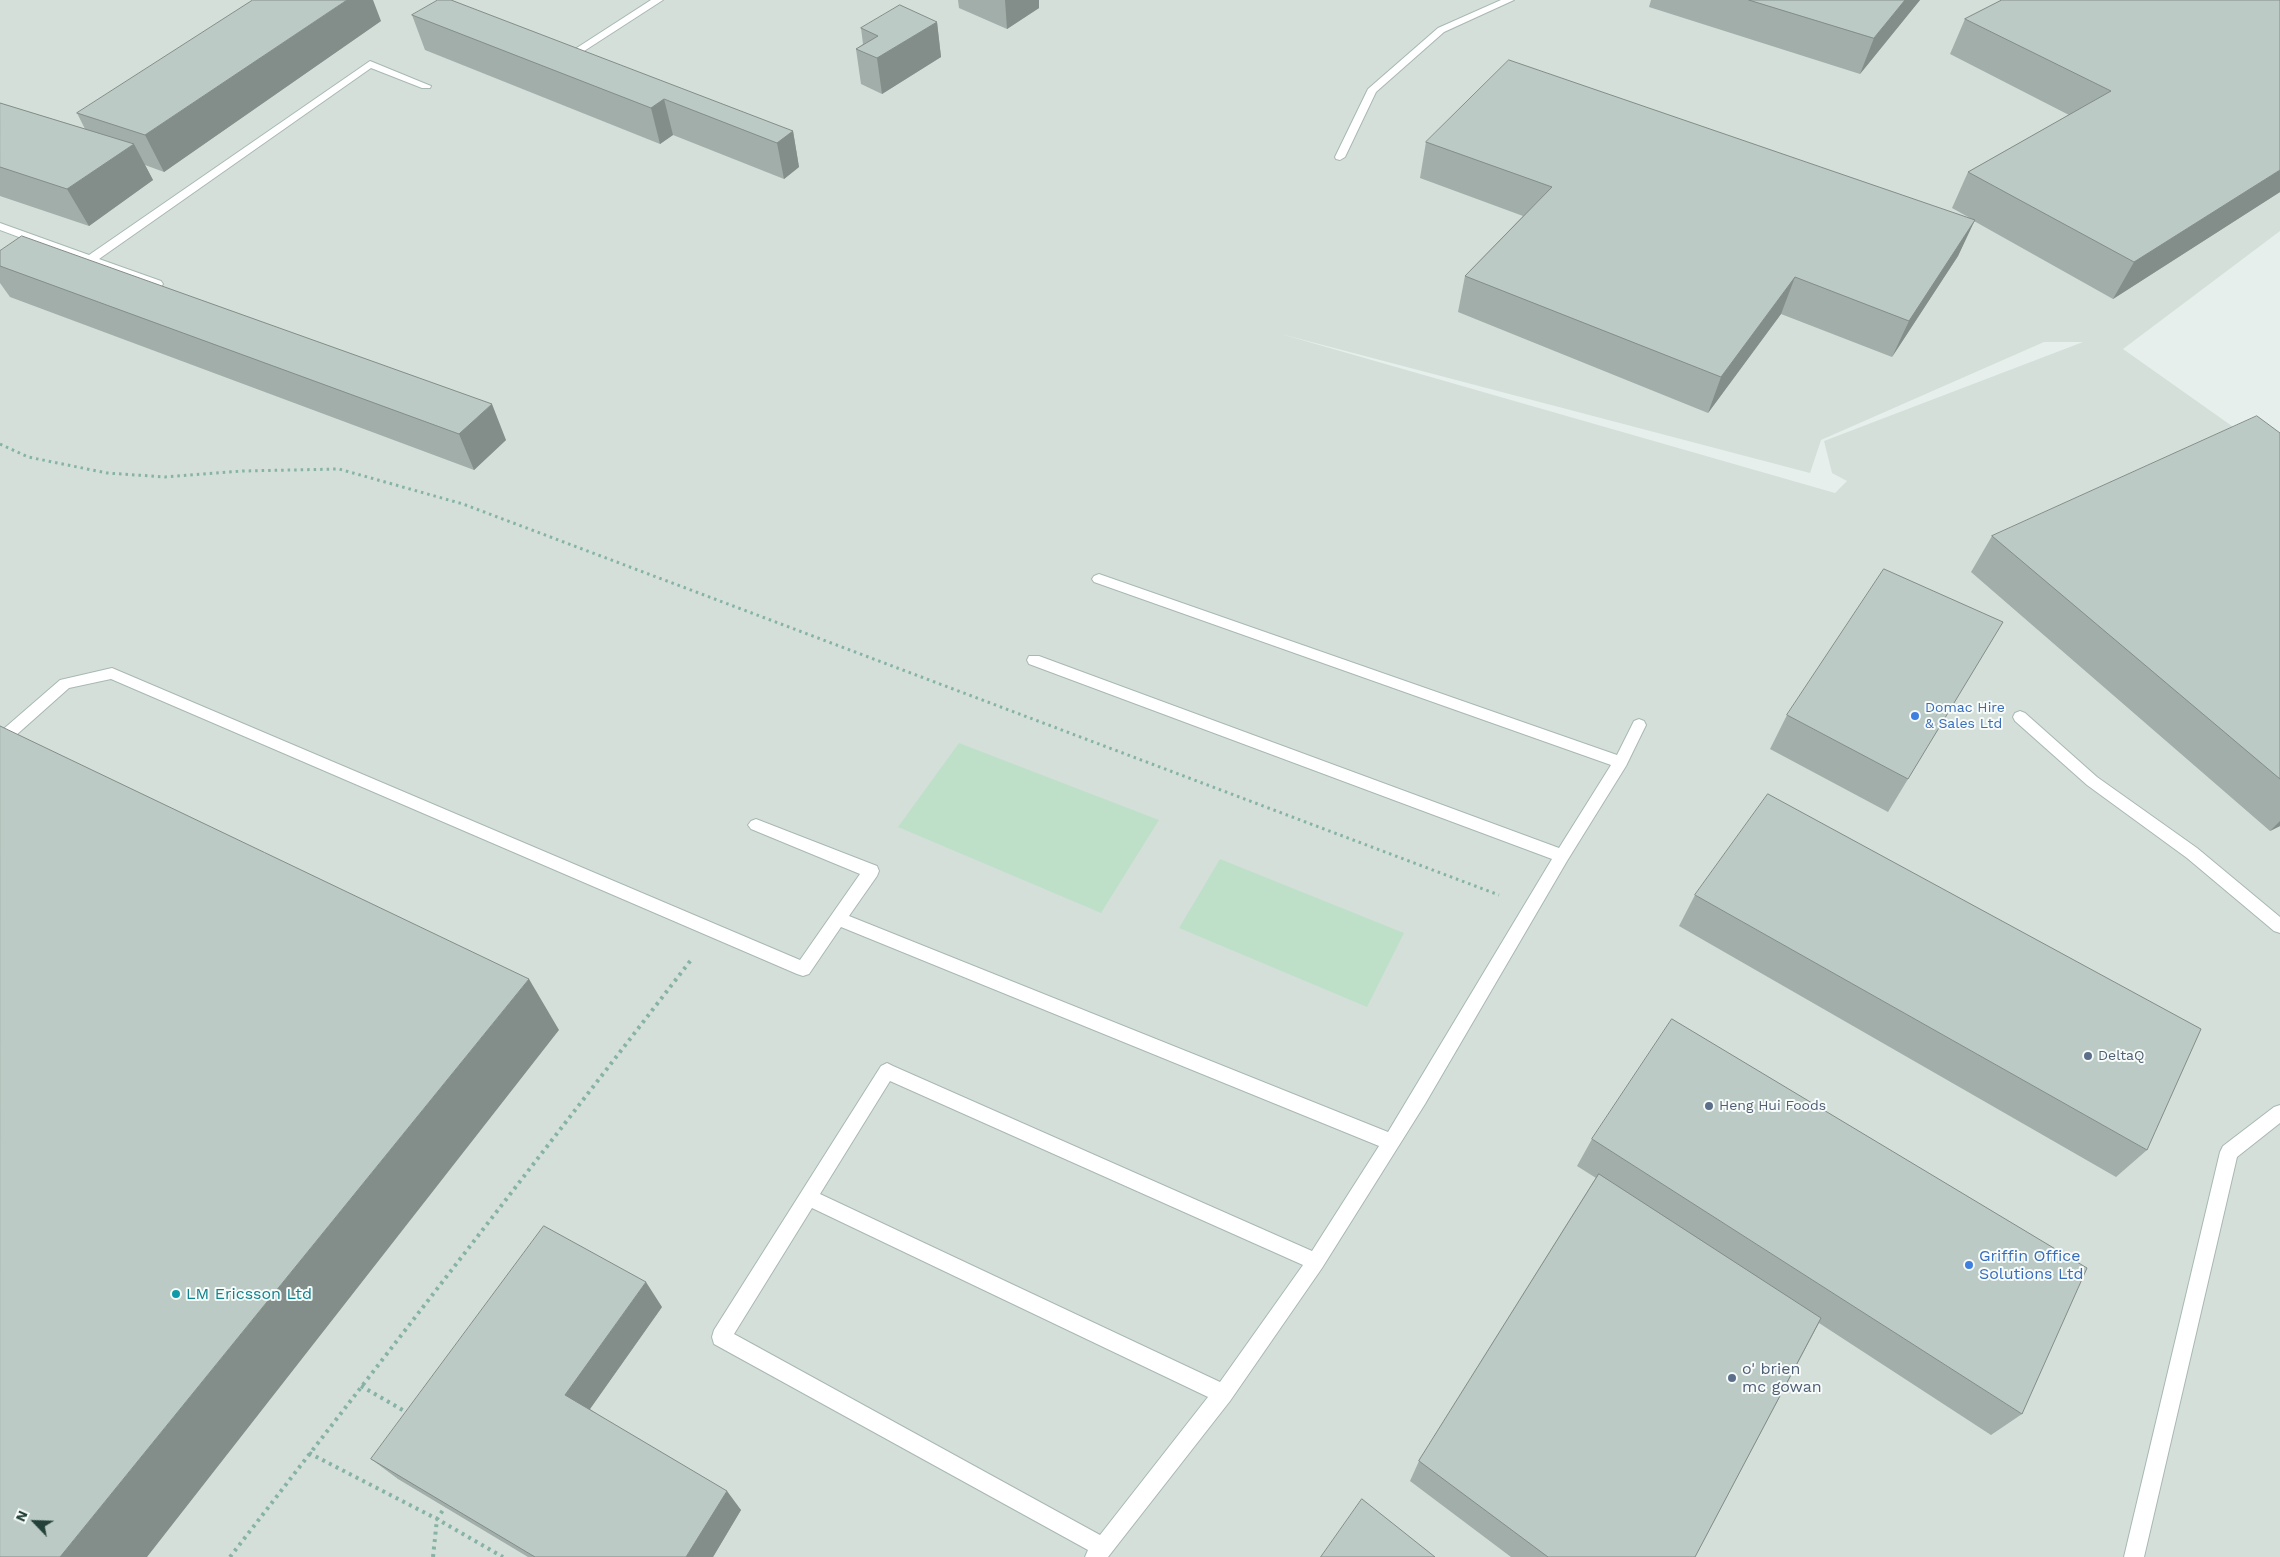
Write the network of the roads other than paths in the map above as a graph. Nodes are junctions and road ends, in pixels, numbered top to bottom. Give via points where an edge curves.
1 (658, 0) edge
2 (1509, 0) edge
3 (577, 51) edge
4 (426, 86) dead end
5 (1340, 157) dead end
6 (0, 226) edge
7 (91, 259) junction
8 (156, 284) edge
9 (1099, 580) dead end
10 (1034, 660) dead end
11 (2020, 717) dead end
12 (1639, 725) dead end
13 (0, 741) edge
14 (1621, 762) junction
15 (756, 825) dead end
16 (1562, 856) junction
17 (838, 919) junction
18 (2280, 925) edge
19 (2280, 1113) edge
20 (1391, 1142) junction
21 (808, 1197) junction
22 (1316, 1262) junction
23 (1223, 1394) junction
24 (1099, 1552) edge
25 (2134, 1557) edge

1 - 3 street
2 - 5 street via 1442,30 1372,91
4 - 7 street via 370,64
6 - 7 street
7 - 8 street
9 - 14 street
10 - 16 street
11 - 18 street via 2092,781 2192,854
12 - 14 street
13 - 17 street via 65,684 112,673 803,969
14 - 16 street
15 - 17 street via 872,871
16 - 20 street
17 - 20 street
19 - 25 street via 2229,1152
20 - 22 street
21 - 22 street via 887,1071
21 - 23 street
21 - 24 street via 721,1337
22 - 23 street
23 - 24 street

